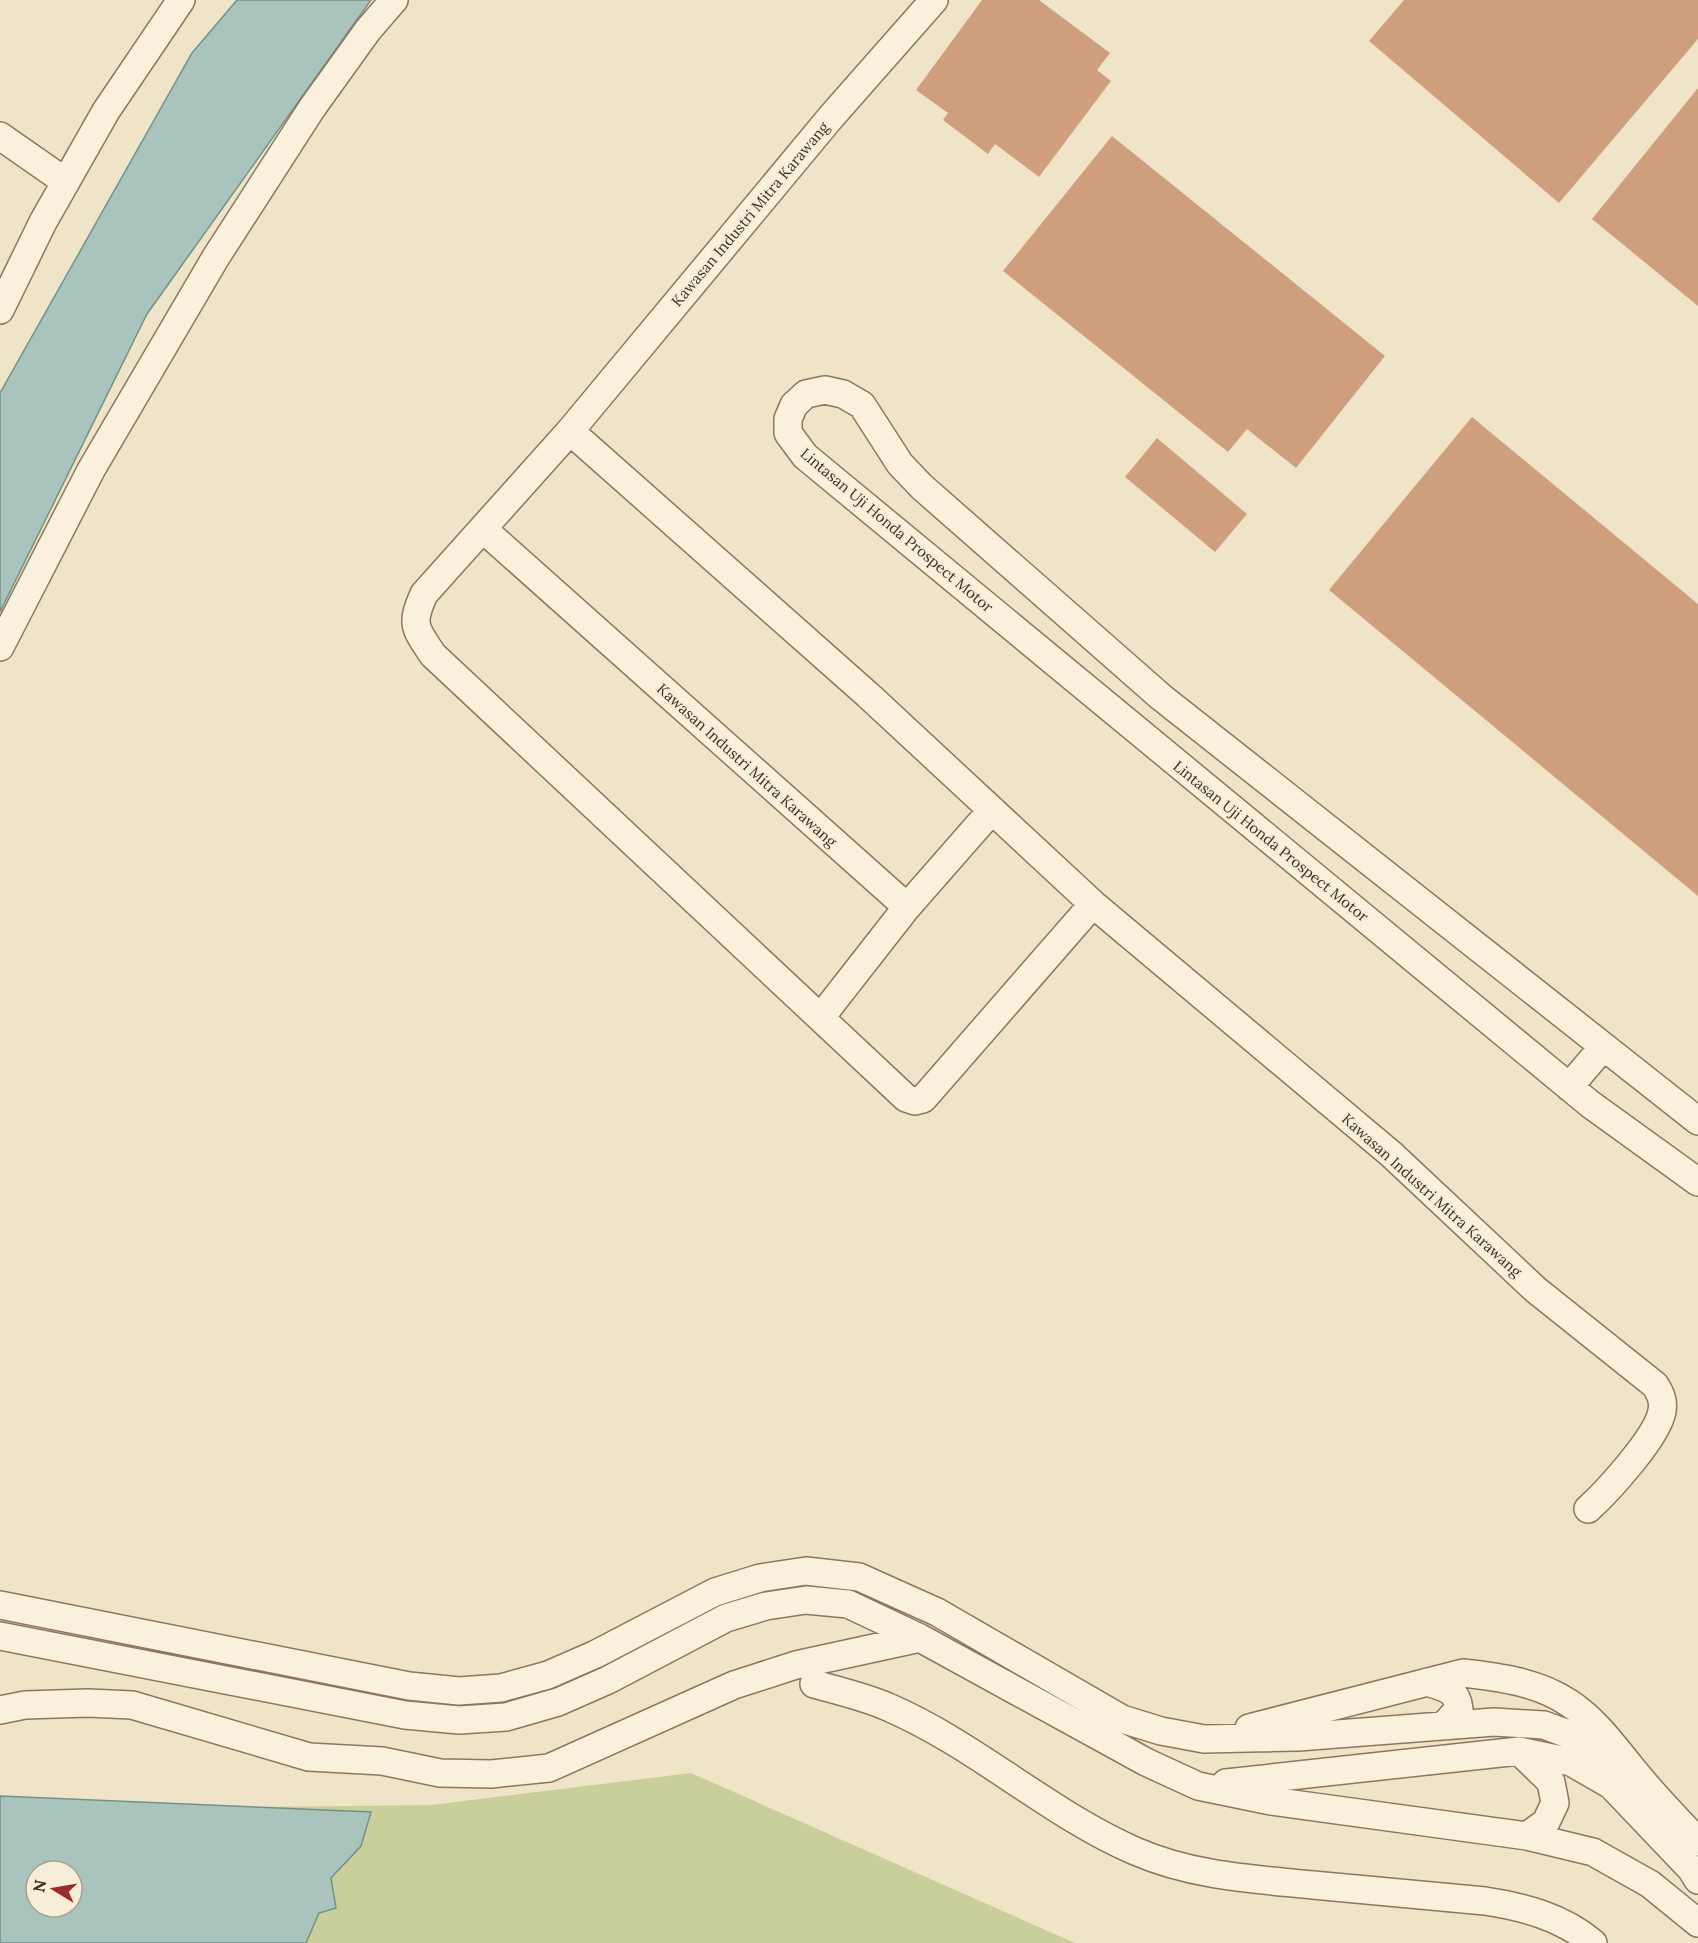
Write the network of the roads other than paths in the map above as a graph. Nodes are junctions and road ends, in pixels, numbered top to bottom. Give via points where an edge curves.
1 (181, 0) edge
2 (934, 0) edge
3 (388, 2) edge
4 (0, 136) edge
5 (66, 182) junction
6 (0, 310) edge
7 (570, 431) junction
8 (483, 529) junction
9 (0, 647) edge
10 (992, 810) junction
11 (1093, 904) junction
12 (907, 907) junction
13 (821, 1017) junction
14 (1603, 1047) junction
15 (1569, 1087) junction
16 (1698, 1121) edge
17 (1698, 1182) edge
18 (1588, 1509) dead end
19 (0, 1605) edge
20 (0, 1636) edge
21 (921, 1638) junction
22 (1427, 1682) junction
23 (814, 1684) dead end
24 (0, 1710) edge
25 (1443, 1726) junction
26 (1204, 1739) junction
27 (1519, 1751) junction
28 (1640, 1779) junction
29 (1198, 1786) junction
30 (1527, 1836) junction
31 (1698, 1842) edge
32 (1698, 1880) edge
33 (1698, 1923) edge
34 (1593, 1943) edge

1 - 5 street via 106,111
2 - 7 street, Kawasan Industri Mitra Karawang via 831,117
3 - 9 street via 312,108 216,257 91,470
4 - 5 street
5 - 6 street
7 - 8 street, Kawasan Industri Mitra Karawang
7 - 10 street, Kawasan Industri Mitra Karawang
8 - 12 street, Kawasan Industri Mitra Karawang
8 - 13 street, Kawasan Industri Mitra Karawang via 424,594 415,615 418,633 433,655
10 - 11 street, Kawasan Industri Mitra Karawang
10 - 12 street
11 - 13 street, Kawasan Industri Mitra Karawang via 923,1099 906,1098
11 - 18 street, Kawasan Industri Mitra Karawang via 1391,1154 1536,1290 1655,1385 1662,1396 1662,1412 1656,1427 1623,1473
12 - 13 street
14 - 15 street
14 - 15 street, Lintasan Uji Honda Prospect Motor via 1161,697 922,487 900,464 862,405 843,394 825,390 806,394 794,405 788,433 806,456
14 - 16 street, Lintasan Uji Honda Prospect Motor
15 - 17 street, Lintasan Uji Honda Prospect Motor
19 - 26 street via 409,1686 459,1691 501,1688 548,1675 715,1592 760,1578 806,1571 859,1577 937,1612 1122,1719
20 - 21 street via 405,1715 459,1720 506,1717 558,1702 726,1618 766,1606 806,1600 848,1604
21 - 24 street via 796,1665 734,1685 549,1768 491,1774 440,1773 382,1761 309,1758 132,1706 88,1702
21 - 29 street via 1146,1762
22 - 25 street via 1448,1689 1458,1698 1459,1709
22 - 26 street
22 - 28 street via 1463,1673 1533,1686 1568,1702 1594,1723
23 - 34 street via 888,1707 936,1732 1095,1831 1182,1868 1521,1907 1554,1918
25 - 26 street via 1298,1737
25 - 28 street via 1494,1722 1544,1725 1584,1740
27 - 29 street
27 - 30 street via 1551,1782 1556,1803 1546,1821
27 - 32 street via 1571,1762 1611,1785
28 - 31 street
29 - 30 street via 1271,1801
30 - 33 street via 1593,1852 1650,1884

